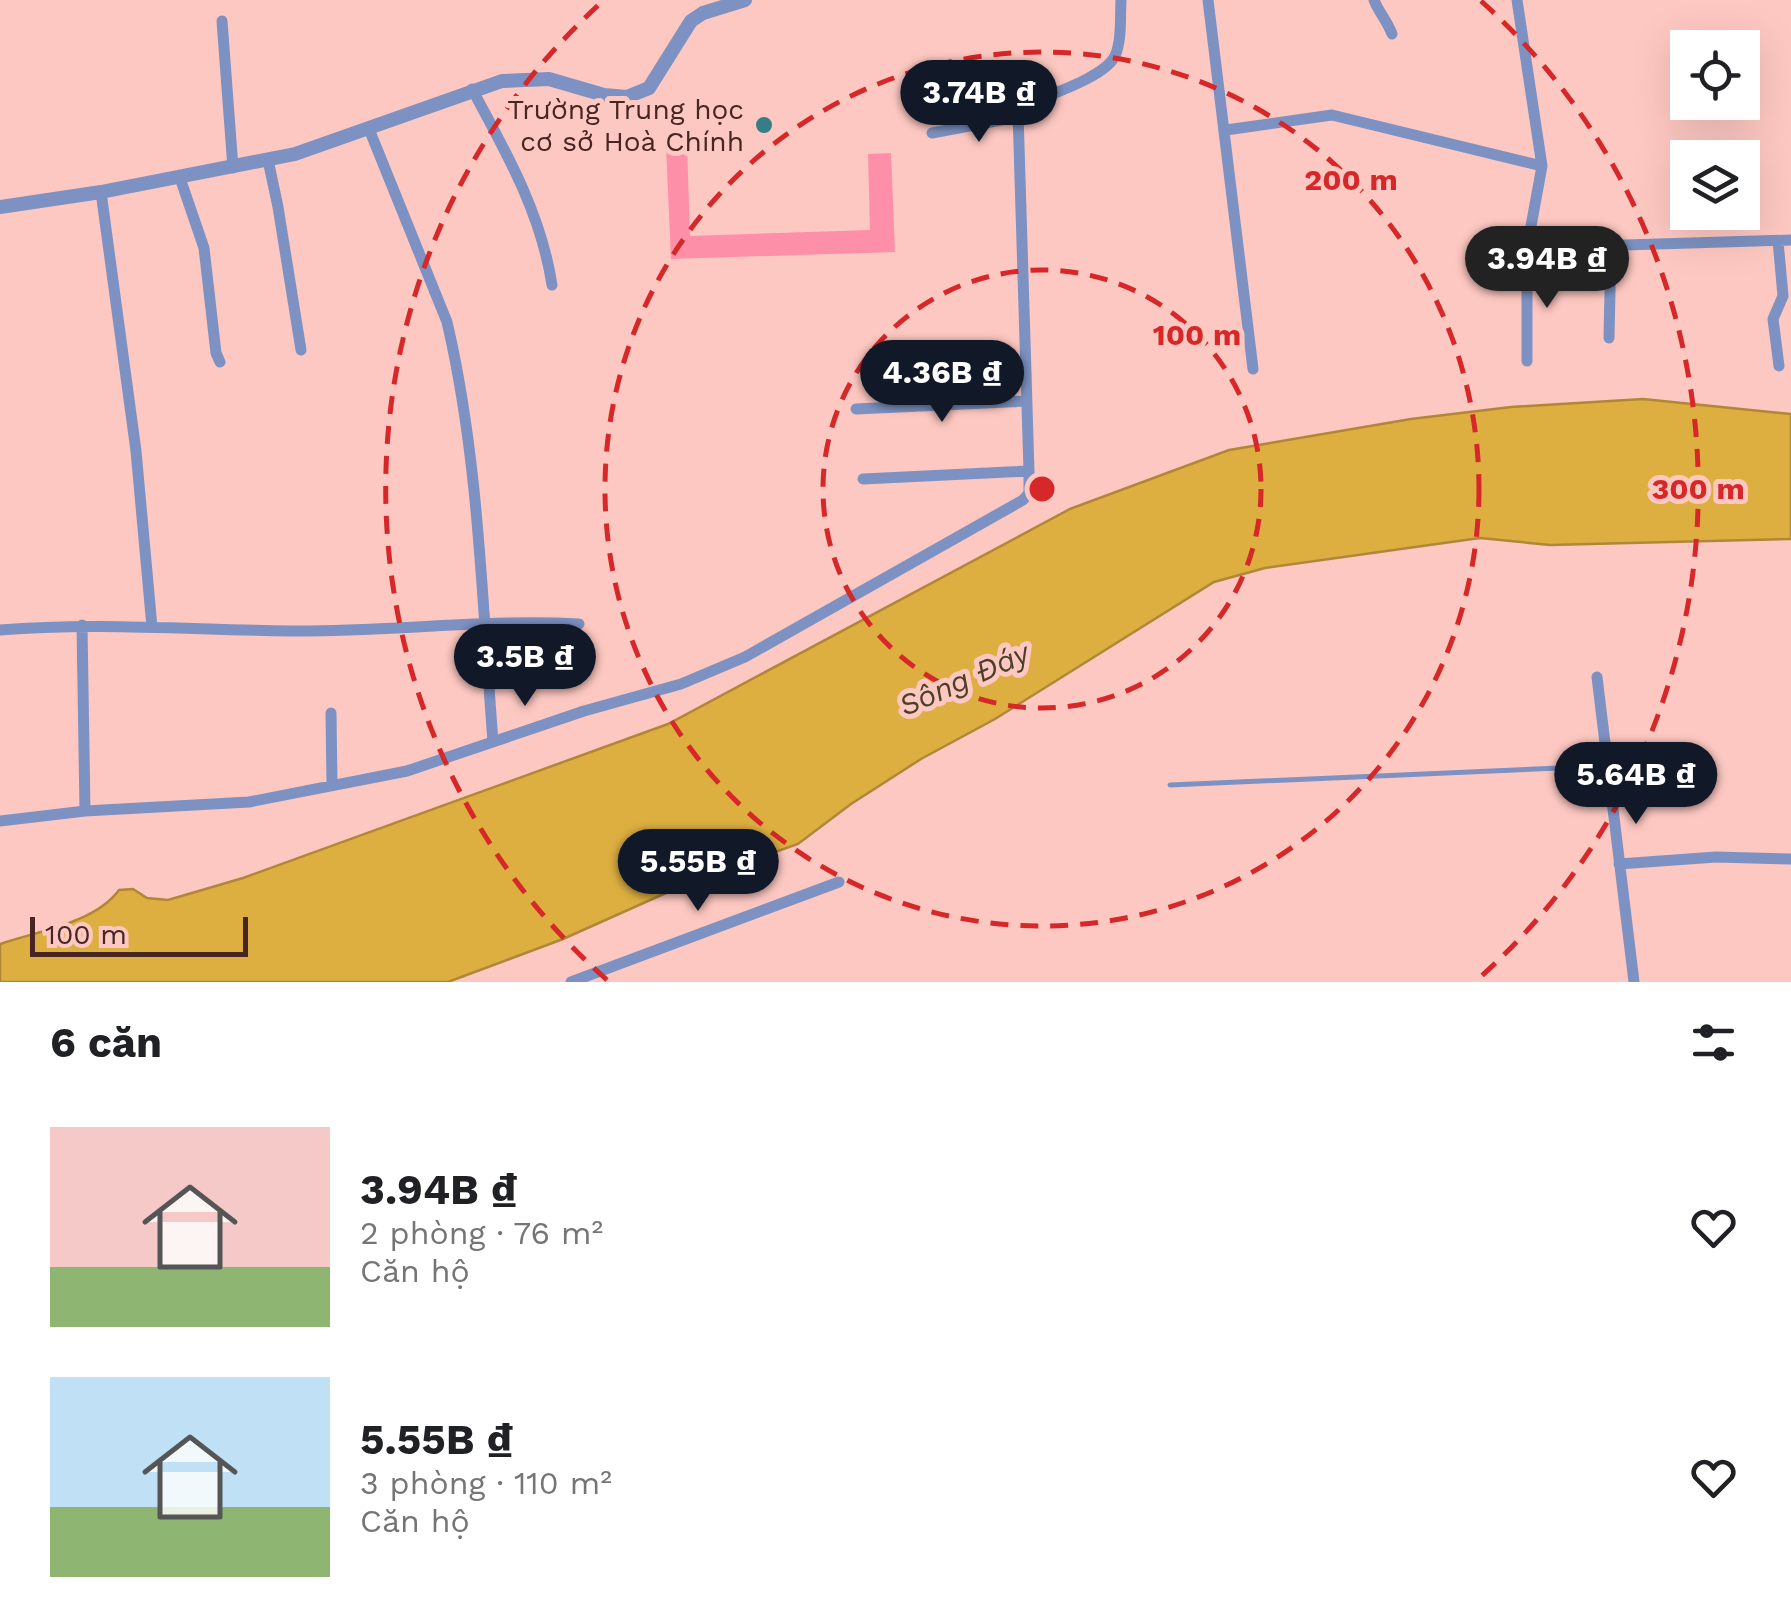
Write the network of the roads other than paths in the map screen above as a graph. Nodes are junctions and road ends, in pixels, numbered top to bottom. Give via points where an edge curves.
1 (745, 0) edge
2 (1121, 0) edge
3 (1208, 0) edge
4 (1374, 0) edge
5 (1518, 0) edge
6 (222, 21) dead end
7 (1392, 34) dead end
8 (472, 89) junction
9 (1018, 117) junction
10 (368, 129) junction
11 (1226, 130) junction
12 (932, 133) dead end
13 (268, 160) junction
14 (1542, 166) junction
15 (233, 168) junction
16 (180, 178) junction
17 (101, 192) junction
18 (0, 207) edge
19 (1784, 241) edge
20 (1610, 246) junction
21 (1537, 248) junction
22 (552, 285) dead end
23 (1608, 338) dead end
24 (301, 350) dead end
25 (1528, 361) dead end
26 (220, 362) dead end
27 (1779, 366) dead end
28 (1253, 369) dead end
29 (1026, 401) junction
30 (856, 409) dead end
31 (1029, 471) junction
32 (862, 479) dead end
33 (486, 623) junction
34 (580, 624) dead end
35 (82, 626) junction
36 (152, 628) junction
37 (0, 630) edge
38 (1597, 676) dead end
39 (331, 713) dead end
40 (493, 742) junction
41 (1609, 766) junction
42 (332, 785) junction
43 (1170, 786) dead end
44 (85, 811) junction
45 (0, 822) edge
46 (1791, 859) edge
47 (1619, 864) junction
48 (839, 882) dead end
49 (570, 982) edge
50 (1634, 982) edge

1 - 8 street via 691,21 649,88 627,97 549,78
2 - 9 street via 1112,62 1024,106
3 - 11 street
4 - 7 street
5 - 14 street
6 - 15 street
8 - 10 street
8 - 22 street via 528,198
9 - 12 street
9 - 29 street
10 - 13 street
10 - 33 street via 447,322
11 - 14 street via 1332,116
11 - 28 street
13 - 15 street
13 - 24 street
14 - 21 street via 1527,248
15 - 16 street
16 - 17 street
16 - 26 street via 204,248
17 - 18 street
17 - 36 street
19 - 20 street
19 - 27 street via 1784,296 1773,320
20 - 21 street
20 - 23 street
21 - 25 street via 1527,263
29 - 30 street
29 - 31 street
31 - 32 street
31 - 40 street via 1023,500 744,657 682,684
33 - 34 street
33 - 36 street via 292,631
33 - 40 street
35 - 36 street
35 - 37 street
35 - 44 street
38 - 41 street
39 - 42 street
40 - 42 street via 407,771
41 - 43 lane
41 - 47 street
42 - 44 street via 249,802
44 - 45 street
46 - 47 street
47 - 50 street
48 - 49 street

